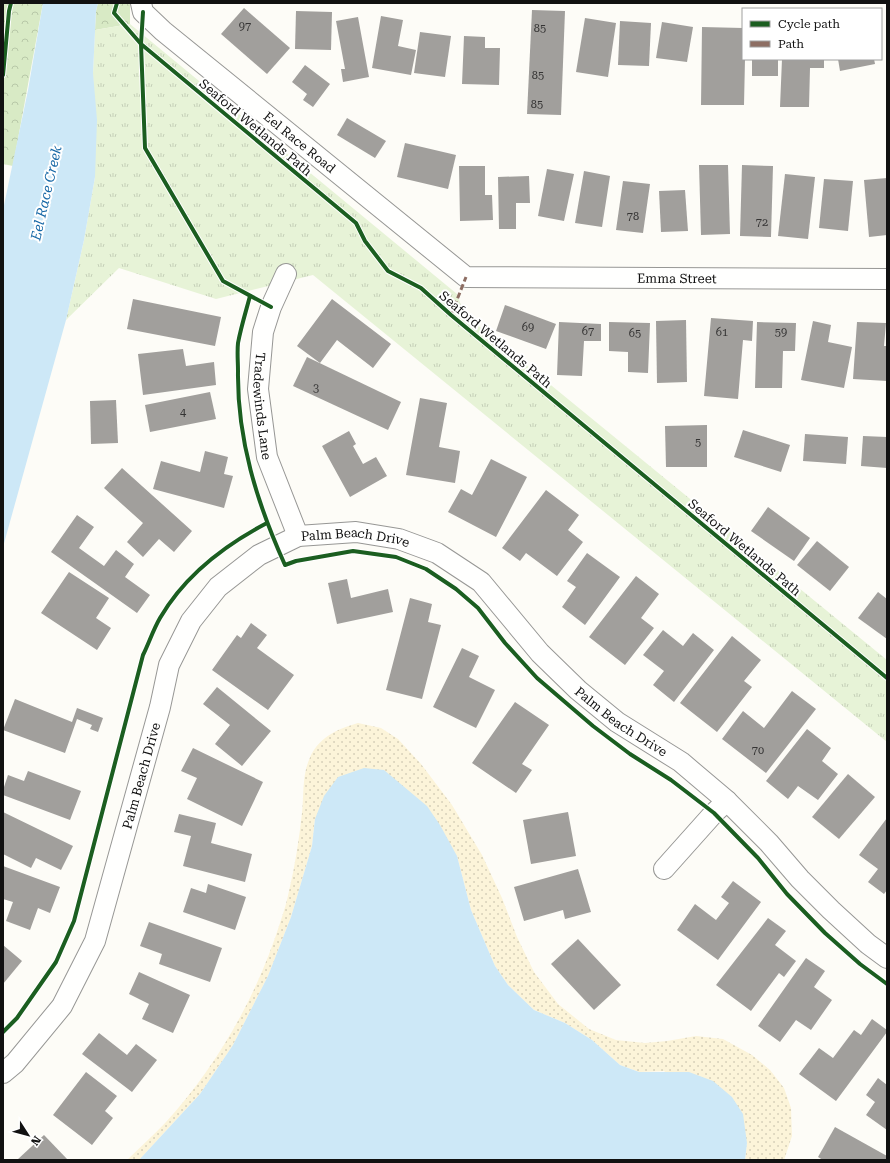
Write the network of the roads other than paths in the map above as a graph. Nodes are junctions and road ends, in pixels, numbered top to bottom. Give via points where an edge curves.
1 (141, 3) edge
2 (286, 274) dead end
3 (466, 277) joint
4 (887, 279) edge
5 (298, 536) junction
6 (727, 801) junction
7 (664, 869) dead end
8 (887, 958) edge
9 (3, 1073) edge

1 - 3 street, Eel Race Road via 143,12 163,30
2 - 5 street, Tradewinds Lane via 263,332 258,389 267,457
3 - 4 street, Emma Street
5 - 6 street, Palm Beach Drive via 356,532 400,539 437,553 481,582 540,653 578,690 617,722 681,762
5 - 9 street, Palm Beach Drive via 259,555 218,587 191,621 169,665 160,707 95,941 62,1006 16,1063
6 - 7 street
6 - 8 street, Palm Beach Drive via 831,910

